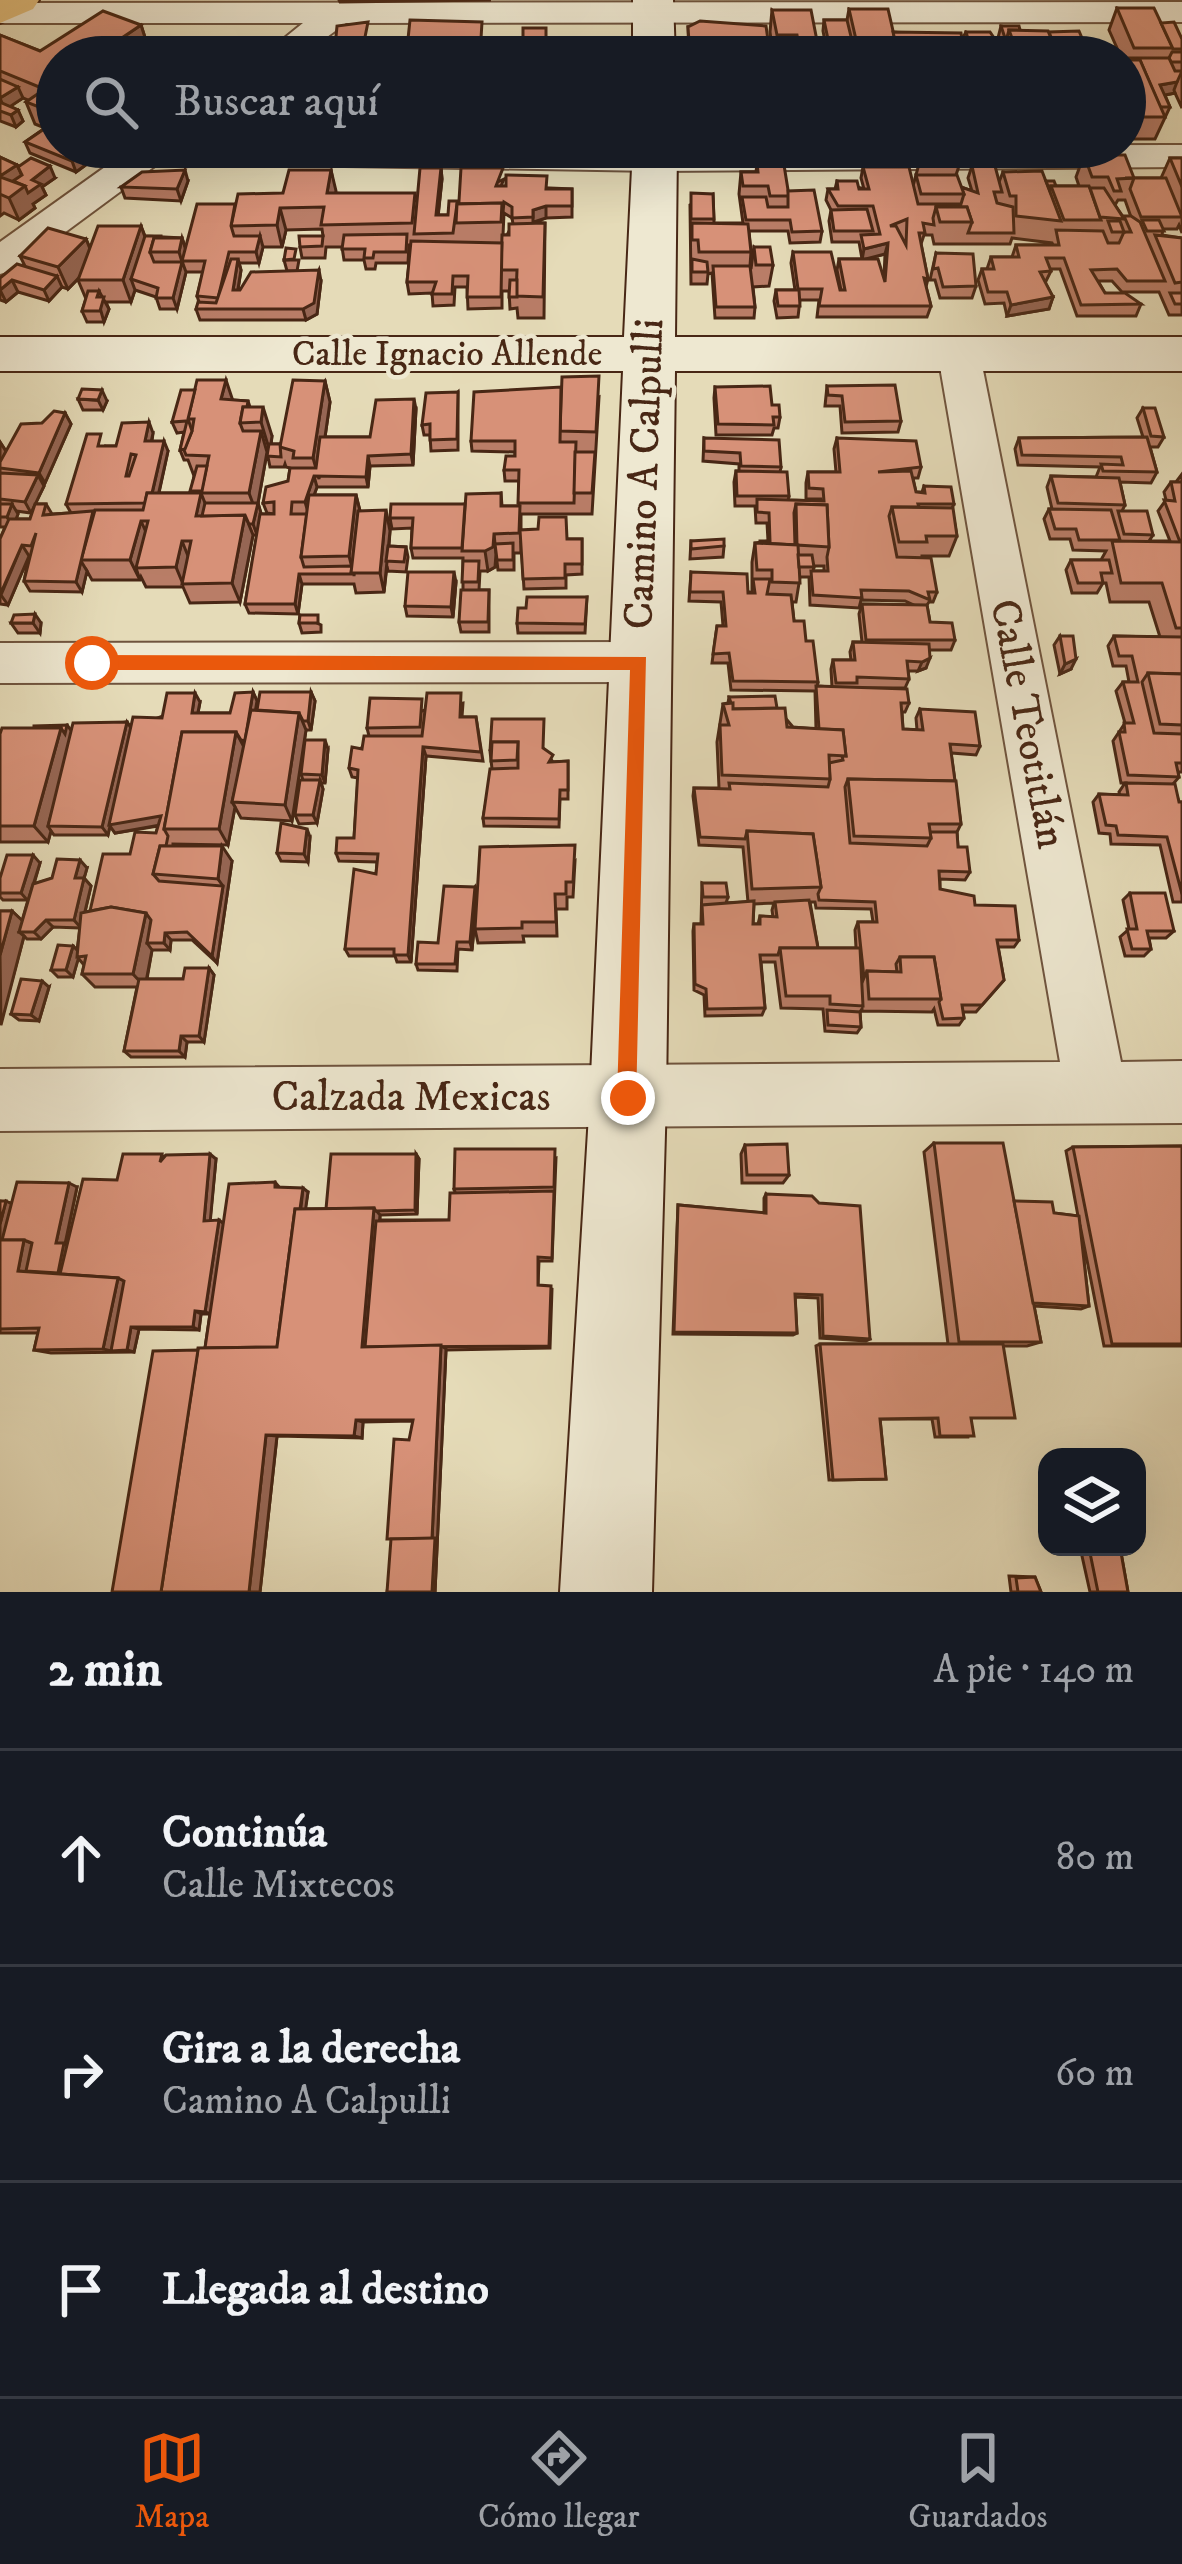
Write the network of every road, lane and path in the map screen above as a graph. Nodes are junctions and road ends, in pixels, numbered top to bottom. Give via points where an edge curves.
1 (20, 0) edge
2 (653, 5) edge
3 (0, 12) edge
4 (339, 12) junction
5 (1182, 12) edge
6 (306, 36) edge
7 (654, 36) edge
8 (1146, 157) edge
9 (1182, 157) edge
10 (128, 168) edge
11 (655, 168) edge
12 (0, 261) edge
13 (0, 354) edge
14 (648, 354) junction
15 (1182, 354) edge
16 (958, 355) junction
17 (640, 662) junction
18 (0, 663) edge
19 (1182, 1092) edge
20 (1096, 1093) junction
21 (628, 1098) junction
22 (0, 1100) edge
23 (606, 1592) edge

1 - 3 main road
2 - 4 street
2 - 5 street
2 - 7 street
3 - 4 street
4 - 6 street
8 - 9 street
10 - 12 street
11 - 14 street, Camino A Calpulli
13 - 14 street, Calle Ignacio Allende
14 - 16 street, Calle Ignacio Allende
14 - 17 street, Camino A Calpulli
15 - 16 street, Calle Ignacio Allende
16 - 20 street, Calle Teotitlán
17 - 18 street
17 - 21 street, Camino A Calpulli
19 - 20 street, Calzada Mexicas
20 - 21 street, Calzada Mexicas
21 - 22 street, Calzada Mexicas
21 - 23 street, Camino A Calpulli

